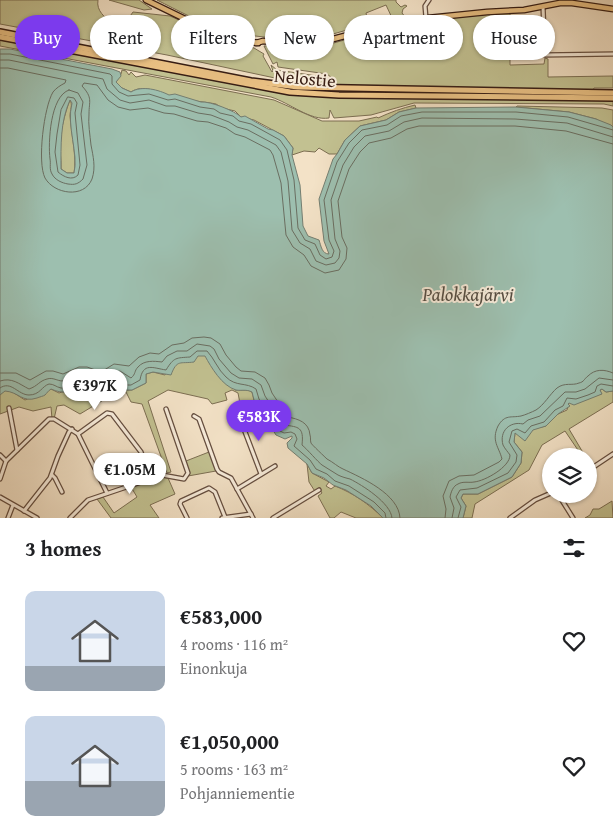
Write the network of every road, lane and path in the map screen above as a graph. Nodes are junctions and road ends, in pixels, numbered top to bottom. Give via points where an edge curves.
1 (144, 0) edge
2 (429, 0) edge
3 (584, 2) edge
4 (543, 7) junction
5 (613, 9) edge
6 (426, 15) edge
7 (456, 15) edge
8 (543, 15) edge
9 (0, 32) edge
10 (0, 37) edge
11 (344, 37) edge
12 (613, 54) edge
13 (555, 55) edge
14 (613, 93) edge
15 (613, 98) edge
16 (9, 408) dead end
17 (166, 409) dead end
18 (194, 416) dead end
19 (239, 416) dead end
20 (72, 429) junction
21 (78, 434) junction
22 (17, 450) junction
23 (613, 454) edge
24 (0, 455) edge
25 (6, 461) junction
26 (597, 465) edge
27 (275, 466) dead end
28 (261, 474) junction
29 (52, 475) junction
30 (151, 478) junction
31 (0, 479) edge
32 (237, 489) junction
33 (319, 490) dead end
34 (62, 492) dead end
35 (107, 494) junction
36 (0, 497) edge
37 (542, 497) edge
38 (564, 503) edge
39 (14, 505) junction
40 (24, 511) junction
41 (250, 514) junction
42 (8, 518) edge
43 (37, 518) edge
44 (70, 518) edge
45 (187, 518) edge
46 (224, 518) edge
47 (253, 518) edge
48 (273, 518) edge
49 (510, 518) edge
50 (573, 518) edge

1 - 11 main road via 218,34 256,42 307,44
2 - 6 street via 425,6
3 - 4 main road
3 - 5 main road
4 - 7 main road
4 - 8 street
9 - 14 highway, Nelostie via 298,88
10 - 15 highway, Nelostie via 290,92
12 - 13 street
16 - 22 street
17 - 30 street via 188,473 184,478 162,475
18 - 32 street via 200,419 217,469 231,478
19 - 28 street
20 - 21 street
20 - 22 street via 49,418
20 - 29 street
21 - 30 street via 107,413 112,414 141,452
21 - 35 street
22 - 25 street
23 - 26 street
24 - 25 street
25 - 31 street
27 - 28 street
28 - 32 street
29 - 34 street
29 - 40 street
30 - 35 street
32 - 41 street
33 - 48 street
35 - 44 street via 84,503
36 - 39 street
37 - 49 street
38 - 50 street
39 - 40 street
39 - 42 street
40 - 43 street
41 - 46 street
41 - 47 street
45 - 46 street via 181,501 209,488 215,492

